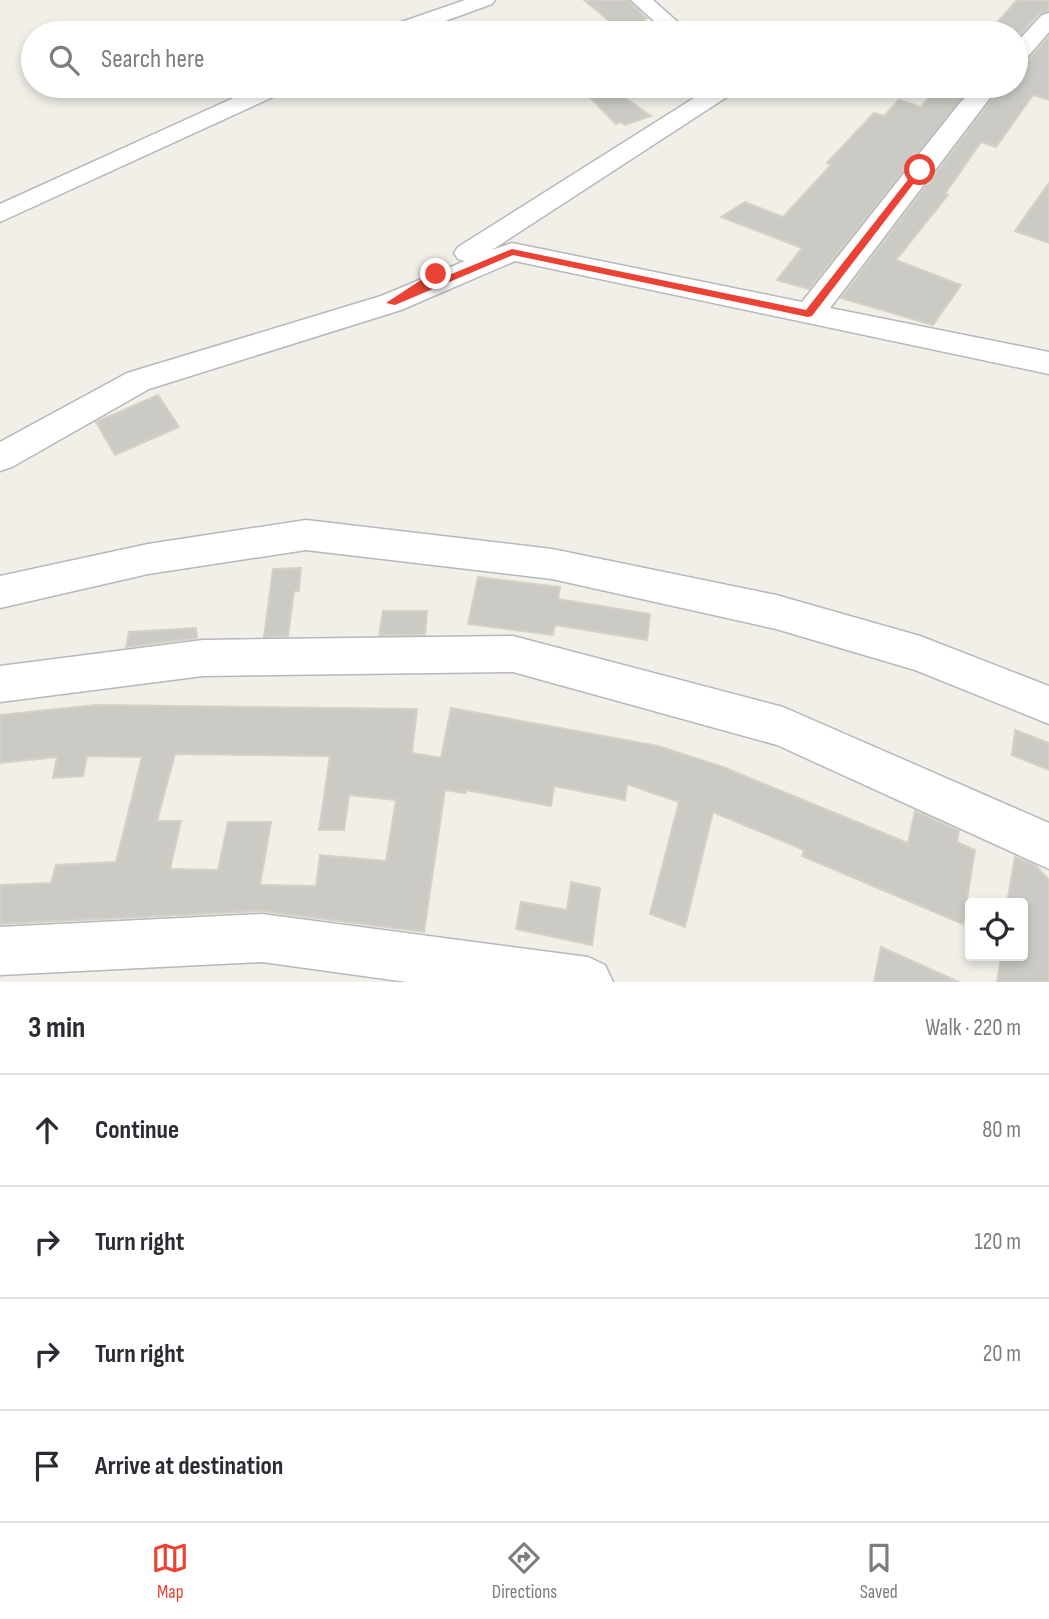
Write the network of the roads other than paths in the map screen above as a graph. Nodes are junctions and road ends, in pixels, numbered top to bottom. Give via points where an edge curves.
1 (485, 0) edge
2 (641, 0) edge
3 (1049, 19) edge
4 (426, 21) edge
5 (665, 21) edge
6 (1028, 42) edge
7 (252, 98) edge
8 (708, 98) edge
9 (977, 98) edge
10 (0, 214) edge
11 (391, 303) junction
12 (808, 313) junction
13 (1049, 363) edge
14 (0, 458) edge
15 (0, 592) edge
16 (0, 684) edge
17 (1049, 705) edge
18 (1049, 846) edge
19 (0, 951) edge
20 (588, 982) edge

1 - 4 street
2 - 5 street
3 - 6 street
7 - 10 street
8 - 11 street
9 - 12 street
11 - 12 street via 512,252
11 - 14 street via 138,381
12 - 13 street
15 - 17 street via 148,559 306,535 552,564 776,612 920,654
16 - 18 street via 203,658 513,654 783,727
19 - 20 street via 262,938

